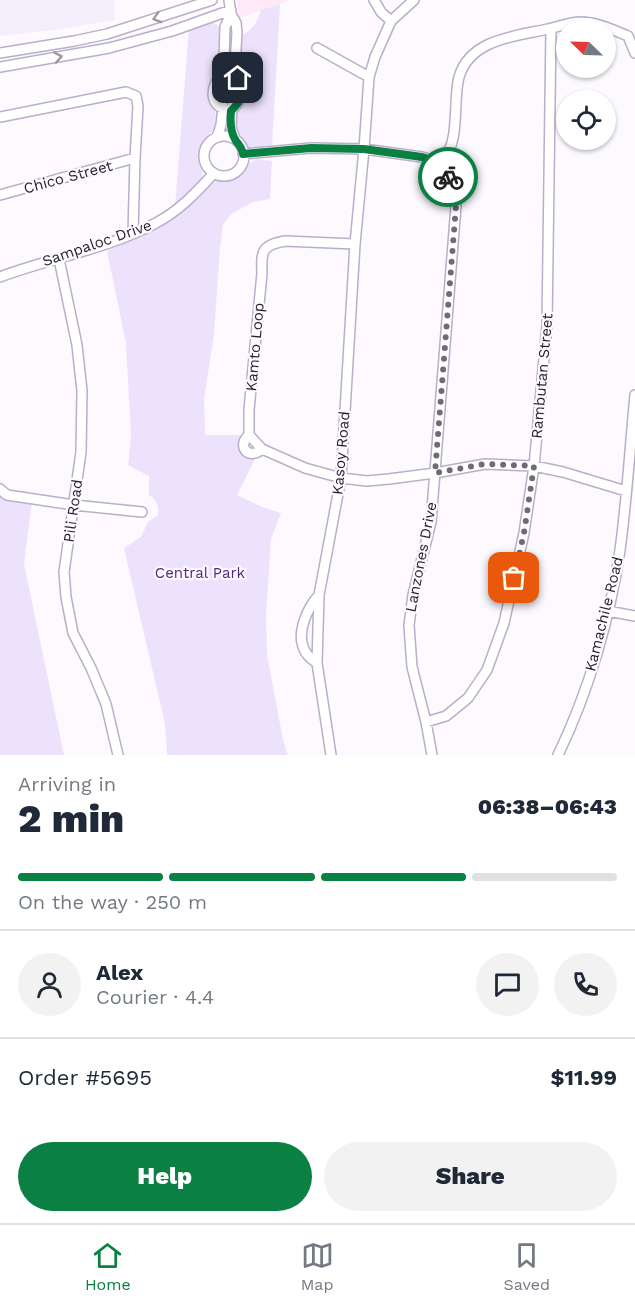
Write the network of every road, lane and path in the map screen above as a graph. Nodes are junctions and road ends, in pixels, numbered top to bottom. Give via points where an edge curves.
1 (213, 0) edge
2 (374, 0) edge
3 (414, 0) edge
4 (230, 8) edge
5 (391, 21) junction
6 (635, 27) edge
7 (550, 29) junction
8 (628, 36) junction
9 (317, 48) dead end
10 (635, 53) edge
11 (0, 61) edge
12 (235, 66) junction
13 (224, 72) junction
14 (369, 77) junction
15 (228, 102) junction
16 (0, 117) edge
17 (217, 137) junction
18 (235, 139) junction
19 (364, 149) junction
20 (243, 154) junction
21 (135, 158) junction
22 (437, 162) junction
23 (214, 173) junction
24 (0, 195) edge
25 (133, 234) junction
26 (355, 244) junction
27 (59, 259) junction
28 (0, 277) edge
29 (635, 395) edge
30 (534, 466) junction
31 (435, 473) junction
32 (341, 478) junction
33 (0, 489) edge
34 (626, 491) junction
35 (74, 505) junction
36 (142, 512) dead end
37 (319, 595) junction
38 (608, 611) junction
39 (635, 616) edge
40 (316, 663) junction
41 (426, 722) junction
42 (118, 755) edge
43 (331, 755) edge
44 (432, 755) edge
45 (558, 755) edge

1 -> 11 street via 107,34
2 - 5 street
3 - 5 street
11 -> 4 street via 109,48 172,31
4 - 12 street via 236,23
4 - 13 street via 225,27
5 - 14 street, Kasoy Road
6 - 8 street
7 - 8 street via 579,22 602,25
7 - 22 street via 485,45 468,59 459,76 450,148
7 - 30 street, Rambutan Street via 547,326
8 - 10 street
9 - 14 street
12 - 15 street
12 - 15 street via 242,98 239,103
13 - 15 street
13 - 15 street via 215,83 213,96 215,101
14 - 19 street, Kasoy Road
15 - 17 street
15 - 18 street
16 - 21 street via 126,92 136,96 138,106
17 - 18 street
17 - 23 street via 207,145 204,158
18 - 20 street
19 - 20 street via 311,148
19 - 22 street
19 - 26 street, Kasoy Road
20 - 23 street via 237,171 226,176
21 - 24 street, Chico Street
21 - 25 street
22 - 31 street, Lanzones Drive via 454,190 456,206
23 - 25 street, Sampaloc Drive via 176,210
25 - 27 street, Sampaloc Drive
26 - 32 street, Kasoy Road
26 - 32 street, Kamto Loop via 285,241 266,247 249,410 249,435 262,449 305,468
27 - 28 street, Sampaloc Drive
27 - 35 street, Pili Road via 82,391 81,452
29 - 34 street, Kamachile Road
30 - 31 street, Kamto Loop via 485,464
30 - 34 street, Kamto Loop
30 - 41 street, Rambutan Street via 504,623 487,670 468,698 446,716
31 - 32 street, Kamto Loop via 367,481
31 - 41 street, Lanzones Drive via 431,522 409,625 412,667
32 - 37 street, Kasoy Road
33 - 35 street via 7,495
34 - 38 street, Kamachile Road via 620,552
35 - 36 street
35 - 42 street, Pili Road via 64,572 66,597 74,633 106,704
37 - 40 street, Kasoy Road
37 - 40 street via 308,611 302,635 302,646
38 - 39 street
38 - 45 street, Kamachile Road via 593,666
40 - 43 street, Kasoy Road
41 - 44 street, Lanzones Drive

